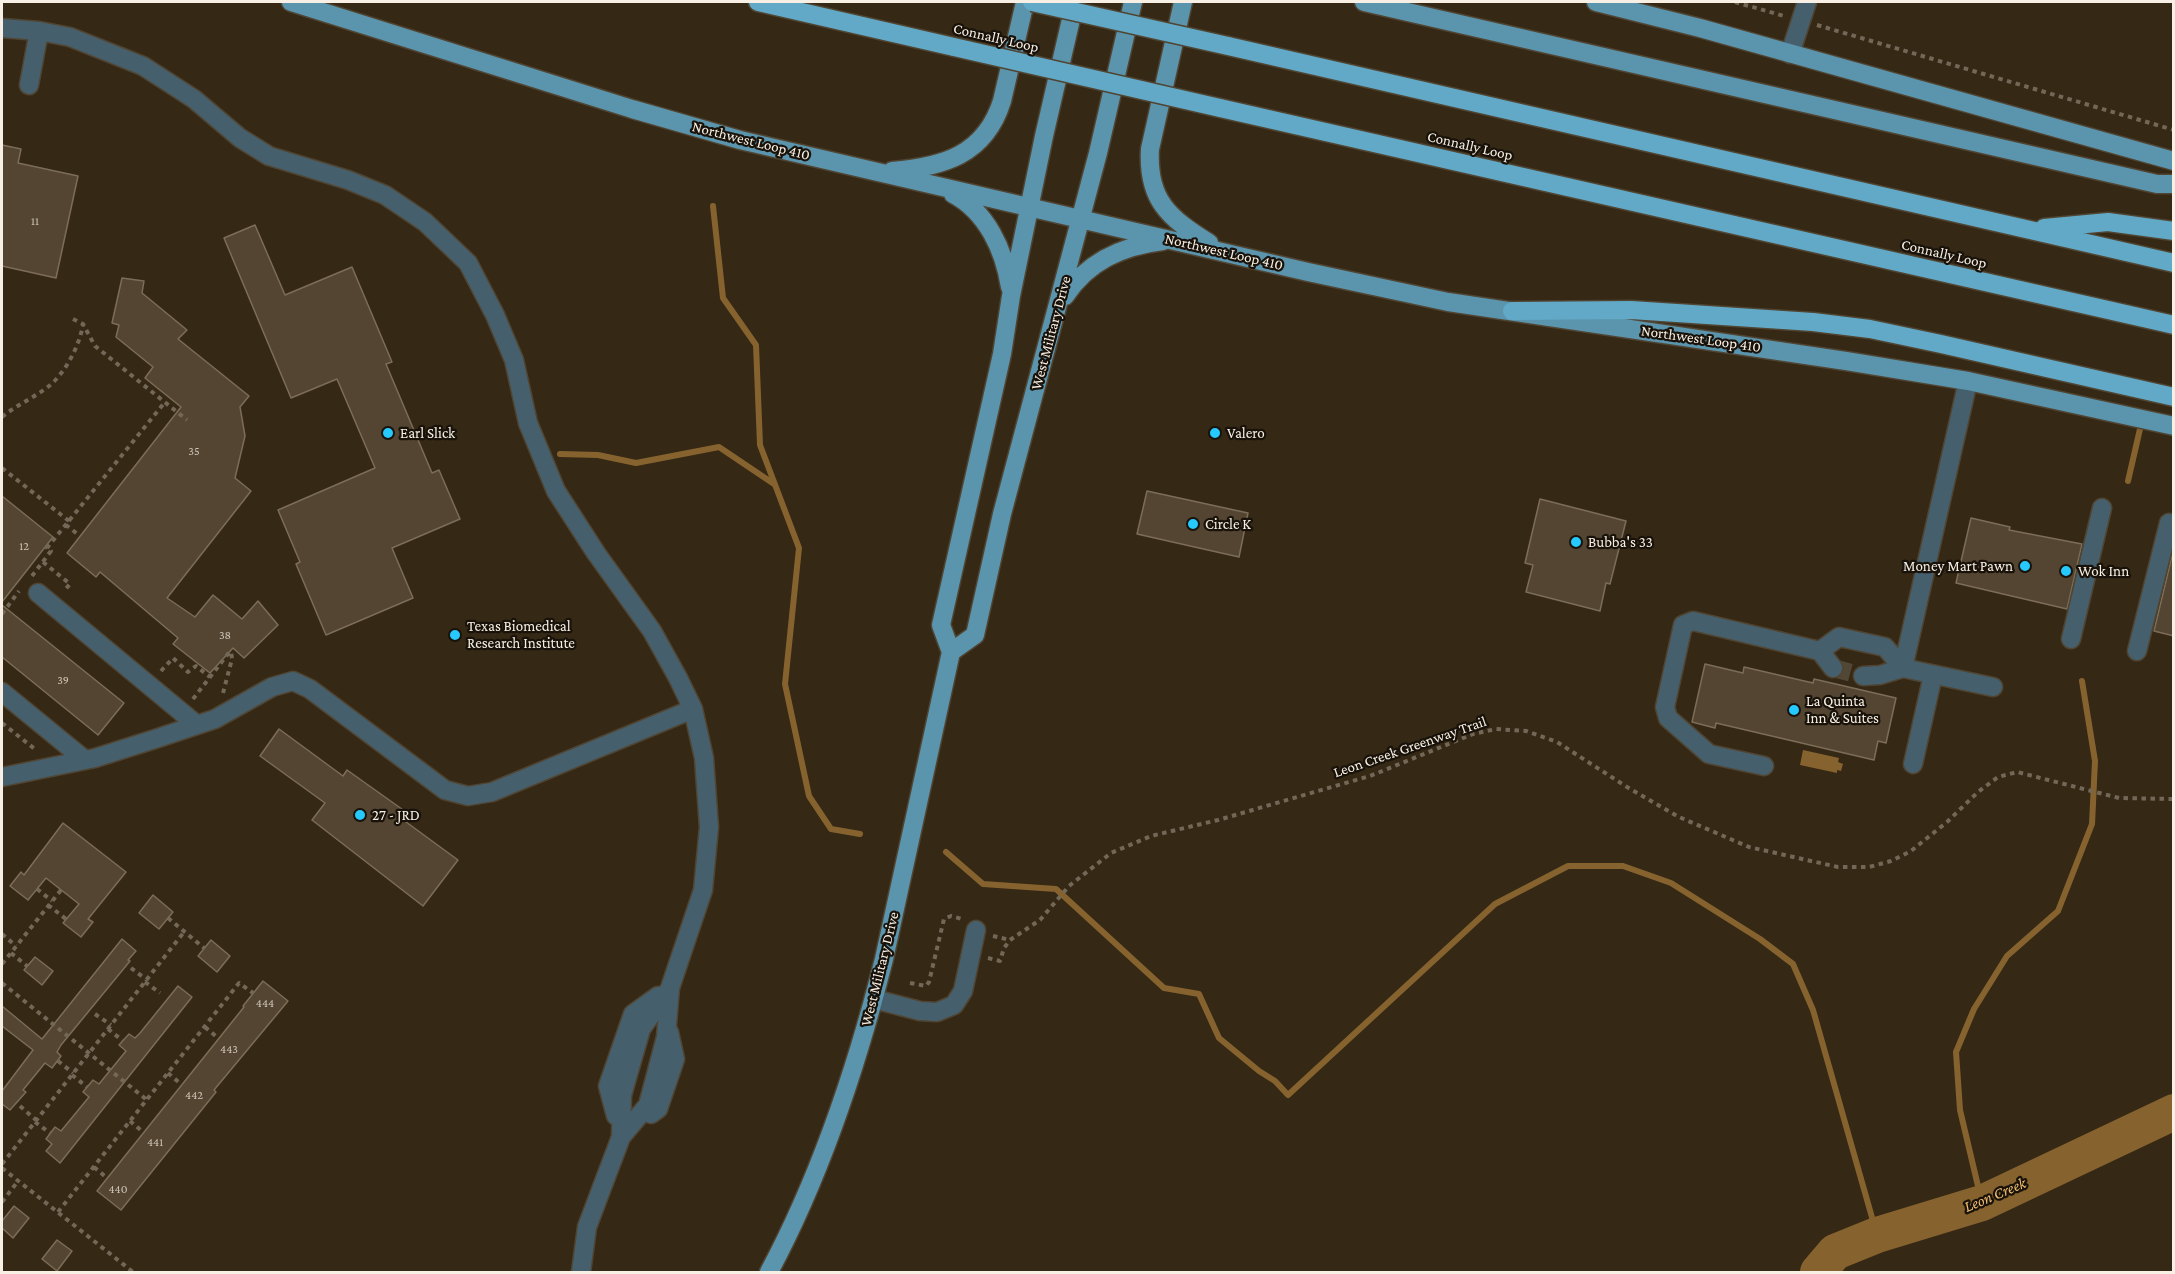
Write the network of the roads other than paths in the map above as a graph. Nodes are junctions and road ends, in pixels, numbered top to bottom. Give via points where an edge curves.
1 (291, 2) edge
2 (758, 2) edge
3 (1024, 2) edge
4 (1032, 2) edge
5 (1075, 2) edge
6 (1133, 2) edge
7 (1183, 2) edge
8 (1364, 2) edge
9 (1596, 2) edge
10 (1807, 2) edge
11 (2, 28) edge
12 (39, 31) junction
13 (1790, 54) junction
14 (28, 85) dead end
15 (2174, 162) edge
16 (875, 172) junction
17 (2174, 184) edge
18 (941, 187) junction
19 (1030, 206) junction
20 (1082, 218) junction
21 (2026, 229) junction
22 (2174, 231) edge
23 (1170, 240) junction
24 (1224, 252) junction
25 (2174, 263) edge
26 (1011, 296) junction
27 (1512, 311) junction
28 (1055, 320) junction
29 (2172, 326) edge
30 (1968, 381) junction
31 (2170, 396) edge
32 (2174, 426) edge
33 (2102, 508) dead end
34 (2169, 523) dead end
35 (30, 587) road end
36 (2071, 639) dead end
37 (1820, 651) junction
38 (2137, 651) dead end
39 (951, 652) junction
40 (1833, 668) tunnel mouth
41 (1903, 668) junction
42 (1933, 675) junction
43 (1863, 676) tunnel mouth
44 (1993, 687) dead end
45 (2, 692) edge
46 (693, 709) junction
47 (197, 725) junction
48 (85, 760) junction
49 (1913, 764) dead end
50 (1764, 766) dead end
51 (2, 777) edge
52 (976, 930) dead end
53 (670, 988) junction
54 (874, 999) junction
55 (621, 1137) junction
56 (581, 1272) edge
57 (769, 1272) edge

1 - 16 main road, Northwest Loop 410 via 740,140
2 - 29 highway, Connally Loop, bridge
3 - 16 main road via 1002,101 988,133 963,154 939,164
4 - 21 highway, bridge
5 - 19 main road
6 - 20 main road, West Military Drive
7 - 24 main road via 1150,149 1150,178 1167,212
8 - 17 main road via 2157,184
9 - 13 main road
10 - 13 lane
11 - 12 lane
12 - 14 lane
12 - 46 lane via 70,37 143,66 194,99 268,156 385,195 424,222 468,263 514,360 528,423 556,491 652,631
13 - 15 main road
16 - 18 main road, Northwest Loop 410
18 - 19 main road, Northwest Loop 410
18 - 26 main road via 970,204 990,230 1005,267
19 - 20 main road, Northwest Loop 410
19 - 26 main road
20 - 23 main road, Northwest Loop 410
20 - 28 main road, West Military Drive
21 - 22 highway via 2108,222
21 - 25 highway
23 - 24 main road, Northwest Loop 410
23 - 28 main road via 1121,250 1097,262 1071,288
24 - 27 main road, Northwest Loop 410 via 1408,295
26 - 39 main road via 1002,354 941,625
27 - 30 main road, Northwest Loop 410
27 - 31 highway via 1631,310 1870,329
28 - 39 main road, West Military Drive via 1002,514 975,634
30 - 32 main road, Northwest Loop 410
30 - 41 lane
33 - 36 lane
34 - 38 lane
35 - 47 lane
37 - 40 lane
37 - 41 lane via 1839,637 1885,647
37 - 50 lane via 1693,621 1683,625 1665,707 1668,718 1709,754
39 - 54 main road, West Military Drive
41 - 42 lane
41 - 43 lane
42 - 44 lane
42 - 49 lane
45 - 48 lane
46 - 47 lane via 492,792 468,796 445,790 310,688 293,681 272,687
46 - 53 lane via 704,758 709,827 702,890
47 - 48 lane
48 - 51 lane
52 - 54 lane via 963,991 954,1005 937,1012 920,1011
53 - 55 lane via 641,1029 622,1095
53 - 55 lane via 667,1020 675,1059 658,1109
54 - 57 main road, West Military Drive via 840,1109
55 - 56 lane via 587,1227

